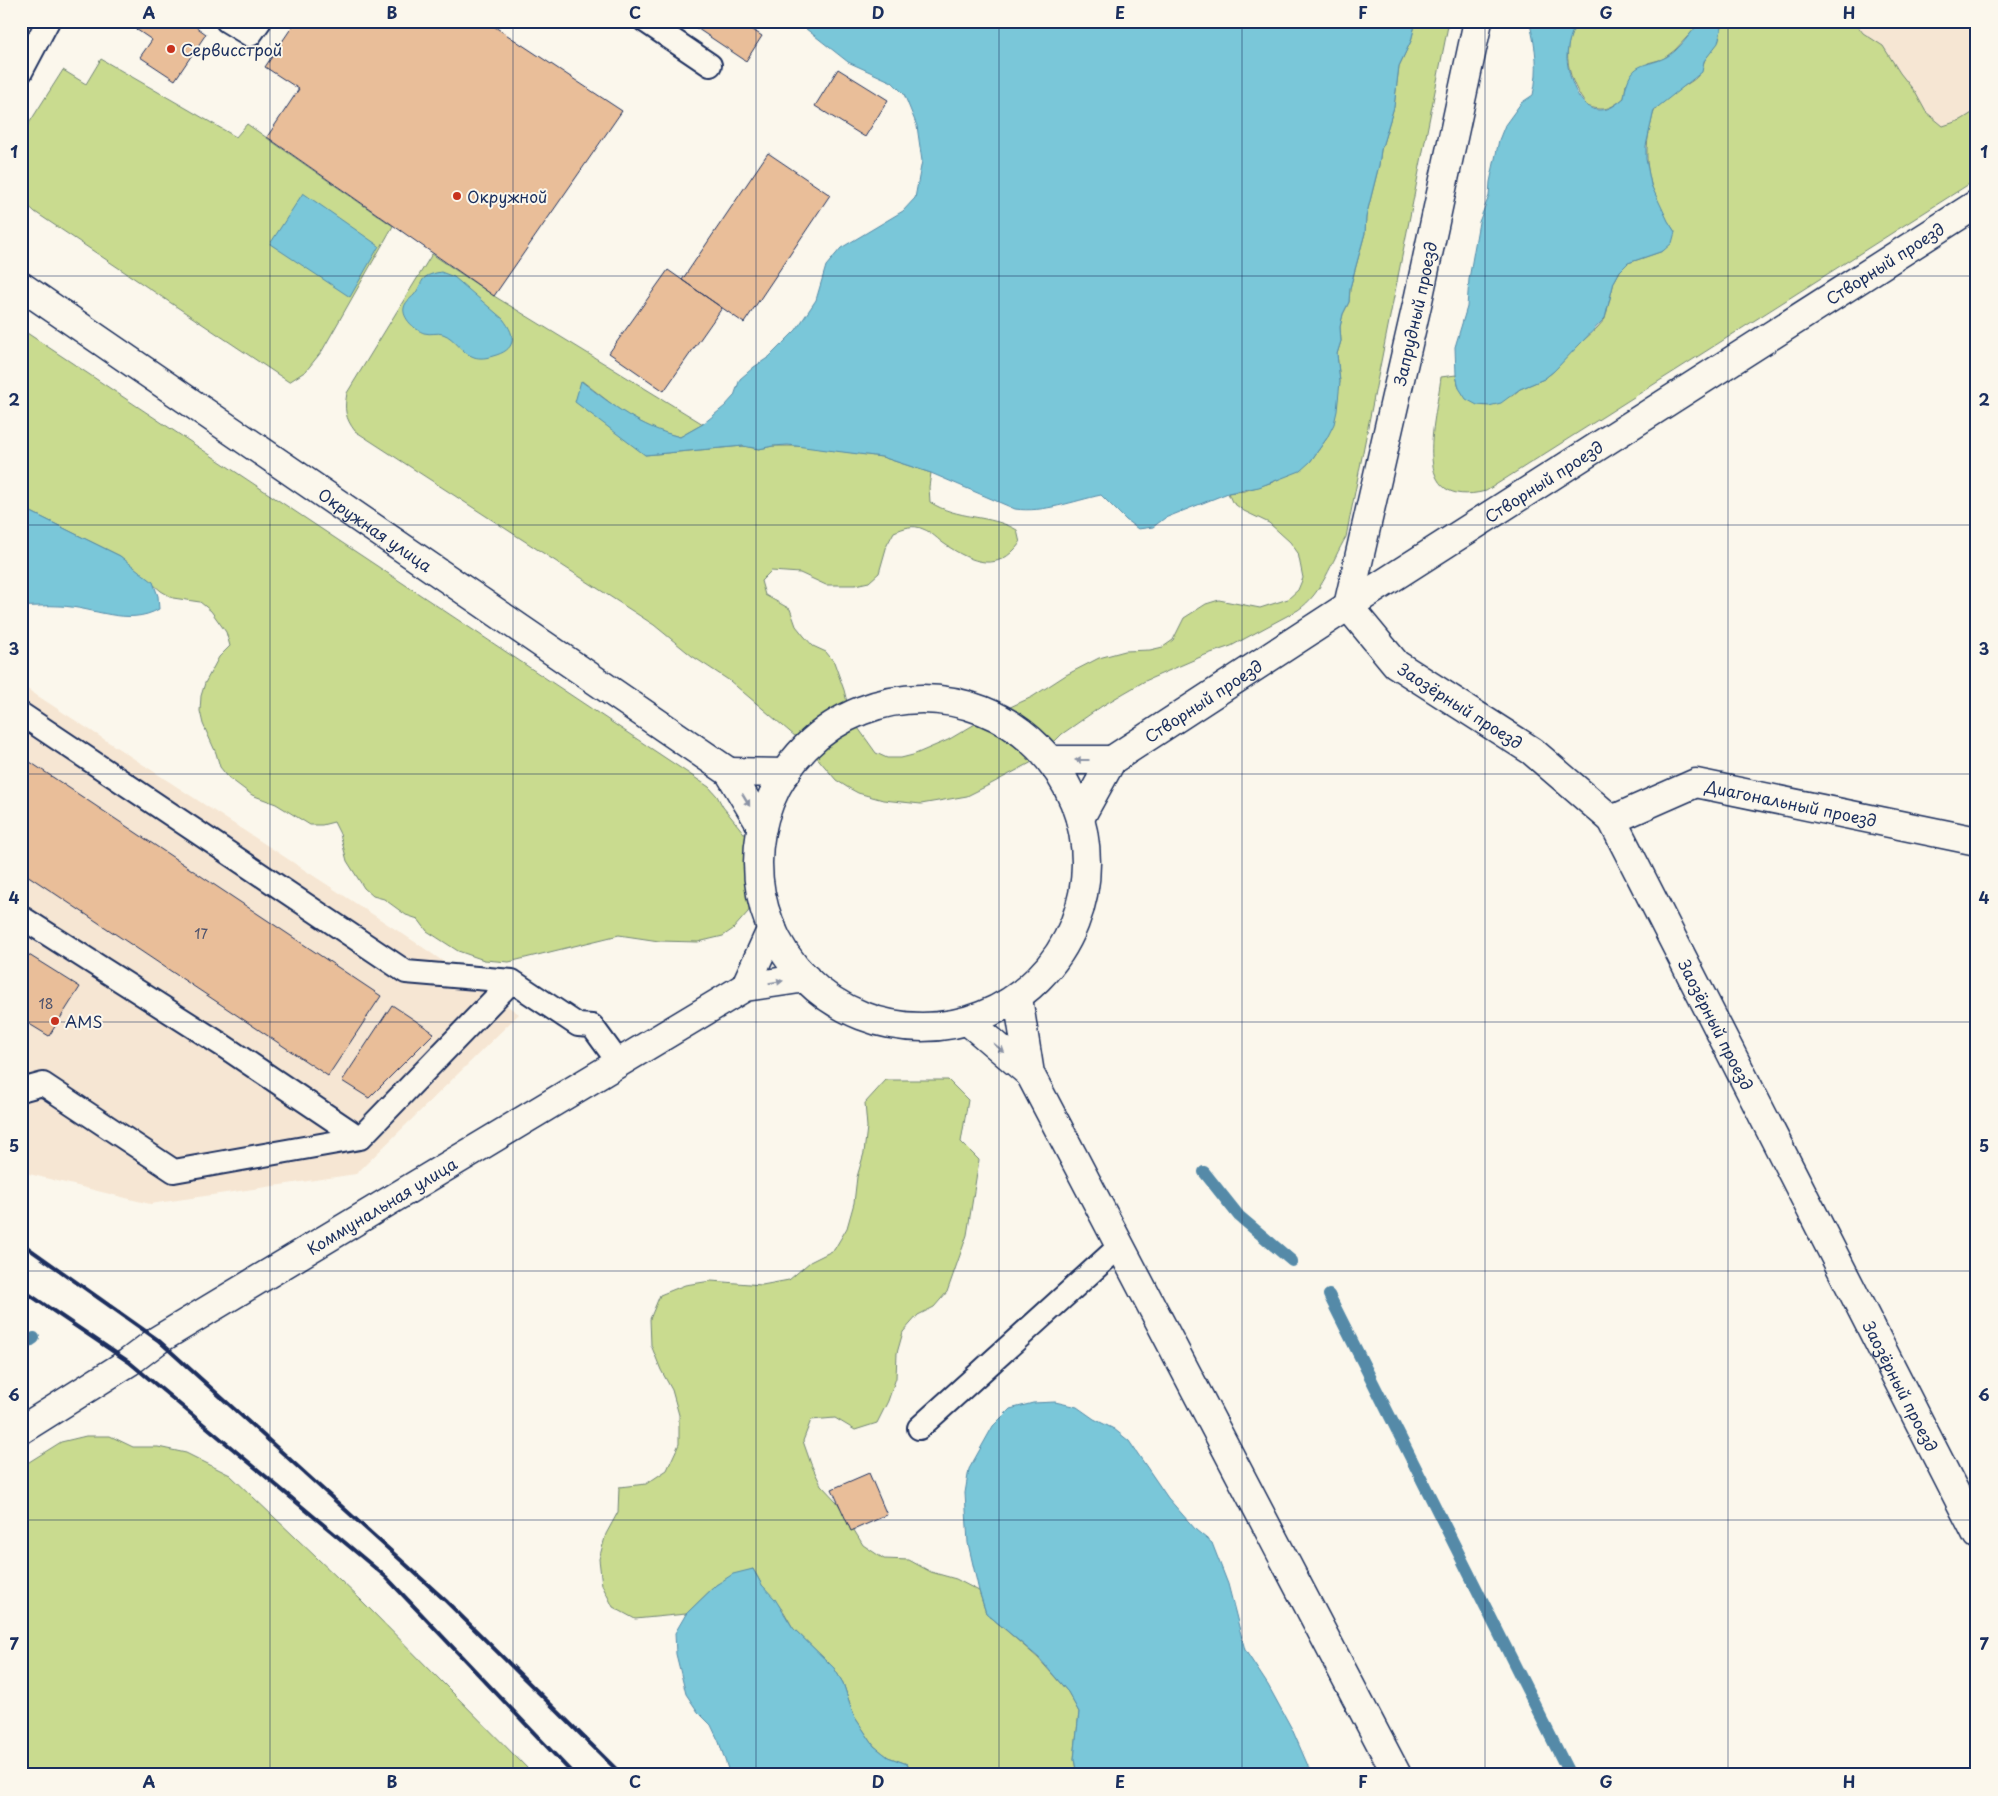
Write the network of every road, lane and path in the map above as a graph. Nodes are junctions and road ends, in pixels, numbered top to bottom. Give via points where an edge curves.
1 (48, 21) edge
2 (227, 21) edge
3 (260, 21) edge
4 (645, 21) edge
5 (1478, 21) edge
6 (710, 65) dead end
7 (21, 72) edge
8 (1977, 204) edge
9 (21, 286) edge
10 (1348, 606) junction
11 (21, 714) edge
12 (1051, 760) junction
13 (1112, 760) junction
14 (729, 772) junction
15 (786, 773) junction
16 (1080, 818) junction
17 (1612, 820) junction
18 (762, 827) junction
19 (1977, 841) edge
20 (21, 917) edge
21 (772, 928) junction
22 (806, 978) junction
23 (512, 982) junction
24 (746, 987) junction
25 (1018, 998) junction
26 (968, 1022) junction
27 (619, 1063) junction
28 (1030, 1074) junction
29 (21, 1090) edge
30 (360, 1138) junction
31 (1121, 1245) junction
32 (919, 1428) dead end
33 (21, 1430) edge
34 (1977, 1535) edge
35 (1397, 1775) edge

1 - 7 lane
2 - 3 lane via 250,35
4 - 6 lane
5 - 10 main road, Запрудный проезд
8 - 10 main road, Створный проезд
9 - 14 main road, Окружная улица
10 - 13 main road, Створный проезд
10 - 17 main road, Заозёрный проезд via 1396,664 1532,751
11 - 23 lane via 406,972
13 -> 12 main road
12 - 15 main road via 1005,719 954,700 902,698 850,714 807,744
12 - 16 main road via 1075,798
13 - 16 main road
14 - 15 main road
14 -> 18 main road
15 - 18 main road via 776,787
16 - 25 main road via 1088,852 1082,908 1058,958
17 - 19 main road, Диагональный проезд via 1696,783
17 - 34 main road, Заозёрный проезд
18 - 21 main road via 759,892
20 - 30 lane via 222,1045
21 - 22 main road via 777,942
21 - 24 main road
24 -> 22 main road
22 - 26 main road via 811,986 859,1016 913,1028
23 - 27 lane via 578,1025 592,1026
23 - 30 lane
24 - 27 main road, Коммунальная улица
25 - 26 main road
25 - 28 main road
26 -> 28 main road
27 - 33 main road, Коммунальная улица via 158,1340
28 - 31 main road
29 - 30 lane via 43,1084 174,1171
31 - 32 lane
31 - 35 main road

